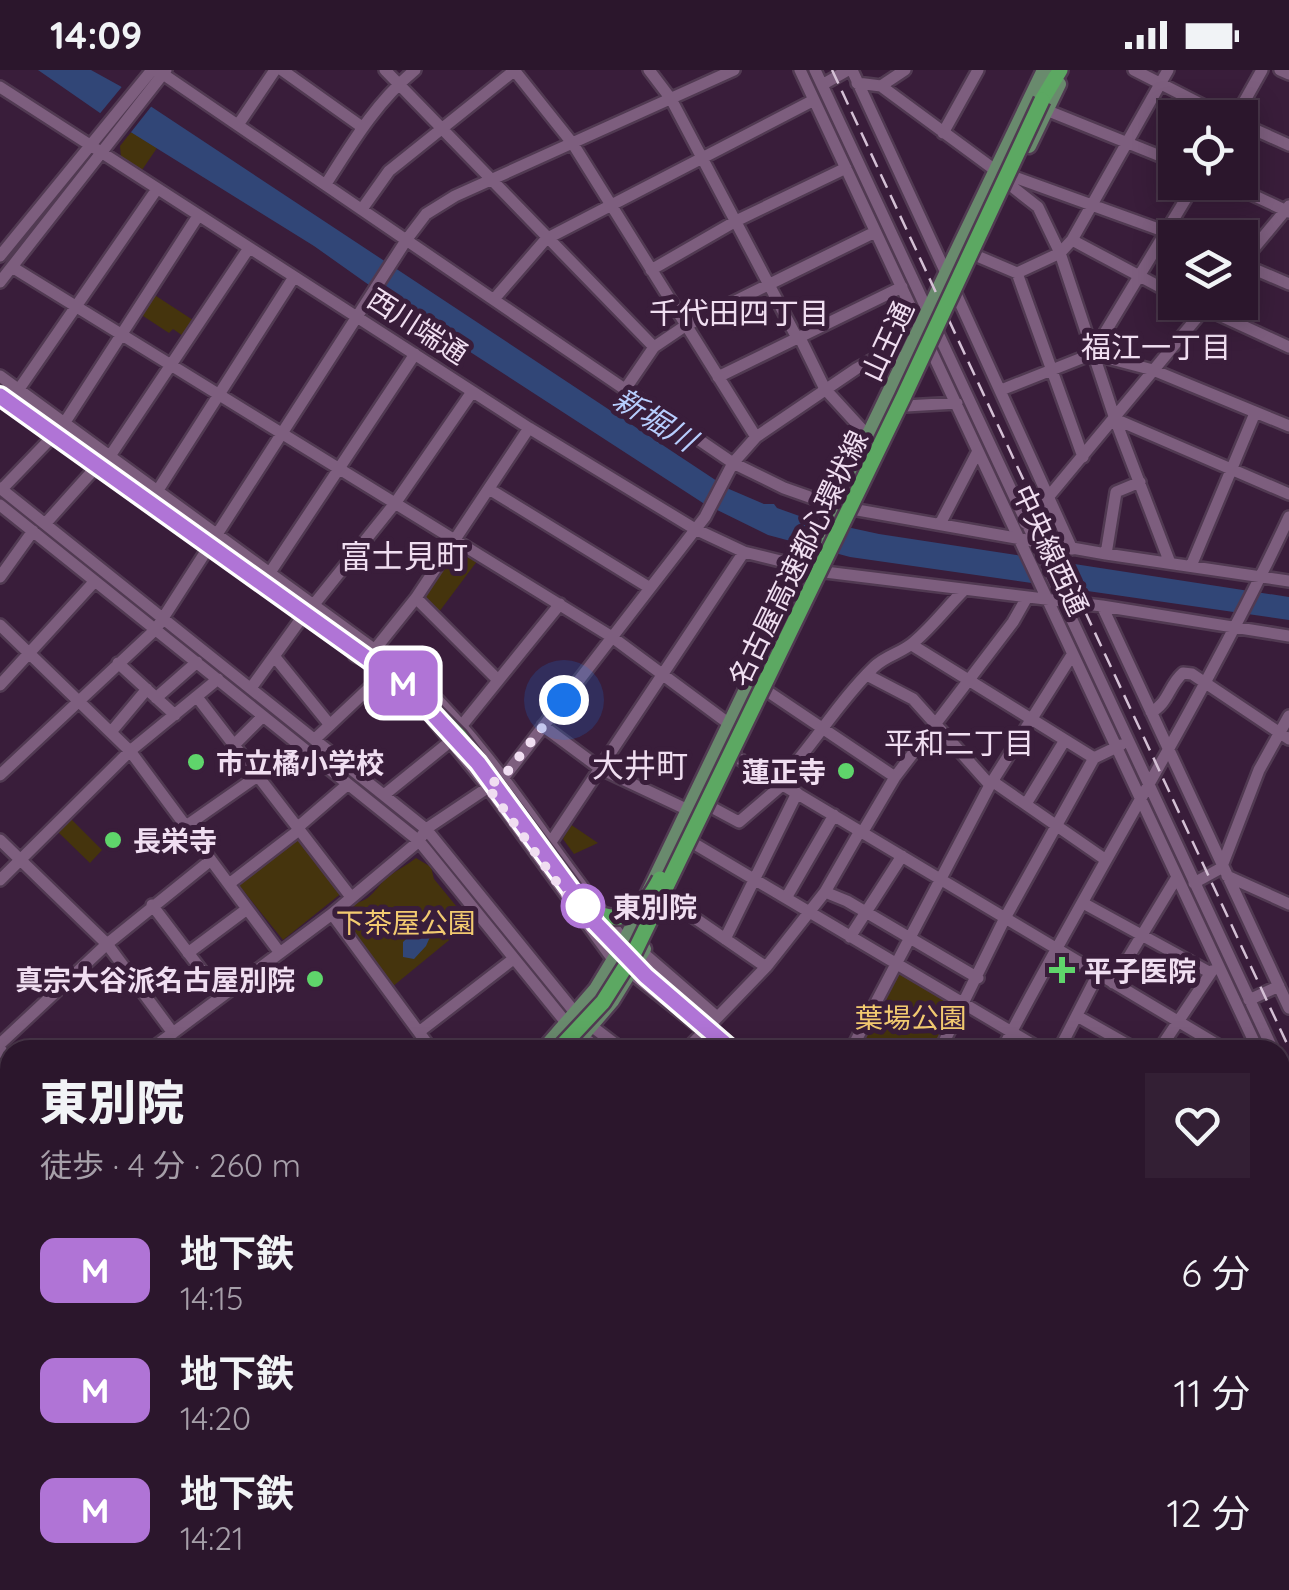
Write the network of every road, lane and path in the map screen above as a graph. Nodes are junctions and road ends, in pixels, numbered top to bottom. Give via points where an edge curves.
1 (278, 70) edge
2 (384, 70) edge
3 (415, 70) edge
4 (514, 70) edge
5 (649, 70) edge
6 (734, 70) edge
7 (800, 70) edge
8 (814, 70) edge
9 (850, 70) edge
10 (905, 70) edge
11 (978, 70) edge
12 (1044, 70) edge
13 (1060, 70) edge
14 (1134, 70) edge
15 (1168, 70) edge
16 (1262, 70) edge
17 (1280, 70) edge
18 (159, 71) edge
19 (1289, 74) edge
20 (1161, 82) junction
21 (857, 83) junction
22 (398, 84) junction
23 (822, 85) junction
24 (881, 86) junction
25 (3, 95) edge
26 (671, 100) junction
27 (814, 100) junction
28 (1196, 100) edge
29 (1243, 100) edge
30 (1044, 105) junction
31 (238, 125) junction
32 (362, 128) junction
33 (440, 129) junction
34 (943, 132) junction
35 (1258, 132) edge
36 (573, 144) junction
37 (1127, 144) junction
38 (1289, 145) edge
39 (96, 150) junction
40 (702, 156) junction
41 (1158, 156) edge
42 (846, 168) junction
43 (995, 170) junction
44 (490, 181) junction
45 (1012, 181) junction
46 (326, 184) junction
47 (157, 190) junction
48 (1258, 197) edge
49 (1092, 204) junction
50 (610, 205) junction
51 (362, 209) junction
52 (1288, 210) edge
53 (198, 216) junction
54 (736, 220) junction
55 (1158, 228) edge
56 (875, 232) junction
57 (407, 239) junction
58 (546, 239) junction
59 (1072, 240) junction
60 (1258, 244) edge
61 (1158, 246) edge
62 (249, 248) junction
63 (1060, 253) junction
64 (0, 256) edge
65 (977, 256) junction
66 (12, 267) junction
67 (651, 270) junction
68 (1258, 271) edge
69 (946, 273) junction
70 (1017, 273) junction
71 (294, 277) junction
72 (1140, 277) junction
73 (0, 282) edge
74 (769, 282) junction
75 (1289, 284) edge
76 (1158, 286) edge
77 (902, 287) junction
78 (957, 296) junction
79 (496, 298) junction
80 (75, 306) junction
81 (928, 312) junction
82 (358, 317) junction
83 (1195, 320) edge
84 (1235, 320) edge
85 (684, 326) junction
86 (920, 328) junction
87 (122, 336) junction
88 (798, 336) junction
89 (936, 344) junction
90 (654, 347) junction
91 (1289, 347) edge
92 (415, 354) junction
93 (1092, 354) junction
94 (906, 359) junction
95 (170, 365) junction
96 (1050, 370) junction
97 (1153, 370) junction
98 (0, 376) edge
99 (718, 378) junction
100 (626, 388) junction
101 (19, 389) junction
102 (825, 390) junction
103 (1001, 390) junction
104 (472, 392) junction
105 (220, 394) junction
106 (0, 396) edge
107 (957, 404) junction
108 (906, 406) junction
109 (1255, 413) junction
110 (1114, 419) junction
111 (65, 422) junction
112 (1289, 426) edge
113 (529, 428) junction
114 (284, 432) junction
115 (54, 435) junction
116 (756, 437) junction
117 (869, 437) junction
118 (978, 451) junction
119 (110, 456) junction
120 (1082, 457) junction
121 (734, 462) junction
122 (97, 466) junction
123 (340, 467) junction
124 (1233, 470) junction
125 (1140, 482) junction
126 (1, 488) edge
127 (489, 489) junction
128 (158, 490) junction
129 (1289, 494) edge
130 (1050, 496) junction
131 (396, 502) junction
132 (0, 505) edge
133 (856, 509) junction
134 (832, 512) junction
135 (1289, 517) edge
136 (1025, 523) junction
137 (46, 524) junction
138 (940, 524) junction
139 (696, 529) junction
140 (33, 532) junction
141 (218, 534) junction
142 (455, 539) junction
143 (1027, 544) junction
144 (1072, 548) junction
145 (210, 549) junction
146 (744, 552) junction
147 (1106, 554) junction
148 (1170, 563) junction
149 (1191, 566) junction
150 (804, 567) junction
151 (270, 572) junction
152 (825, 572) junction
153 (0, 577) edge
154 (1261, 577) junction
155 (95, 581) junction
156 (1289, 581) edge
157 (650, 588) junction
158 (963, 591) junction
159 (1052, 597) junction
160 (416, 598) junction
161 (1026, 598) junction
162 (315, 603) junction
163 (560, 604) junction
164 (1102, 606) junction
165 (303, 616) junction
166 (0, 624) edge
167 (159, 624) junction
168 (1235, 628) junction
169 (1289, 636) edge
170 (612, 637) junction
171 (912, 645) junction
172 (30, 652) junction
173 (368, 654) junction
174 (1072, 655) junction
175 (274, 656) junction
176 (197, 662) junction
177 (118, 663) junction
178 (384, 674) junction
179 (662, 675) junction
180 (867, 676) junction
181 (970, 678) junction
182 (218, 679) junction
183 (498, 680) junction
184 (1208, 681) junction
185 (0, 685) edge
186 (251, 688) junction
187 (767, 691) junction
188 (151, 694) junction
189 (196, 697) junction
190 (80, 700) junction
191 (1151, 712) junction
192 (750, 715) junction
193 (175, 716) junction
194 (263, 716) junction
195 (1289, 716) edge
196 (1031, 718) junction
197 (728, 723) junction
198 (463, 724) junction
199 (330, 725) junction
200 (935, 725) junction
201 (543, 726) junction
202 (823, 729) junction
203 (111, 732) junction
204 (1284, 736) edge
205 (315, 739) junction
206 (452, 740) junction
207 (1065, 740) junction
208 (235, 744) junction
209 (1123, 744) junction
210 (130, 751) junction
211 (1169, 753) junction
212 (736, 756) junction
213 (1094, 758) junction
214 (601, 769) junction
215 (0, 774) edge
216 (259, 775) junction
217 (504, 776) junction
218 (895, 777) junction
219 (780, 783) junction
220 (991, 783) junction
221 (348, 784) junction
222 (487, 786) junction
223 (1150, 786) junction
224 (797, 793) junction
225 (384, 795) junction
226 (1141, 799) junction
227 (1026, 804) junction
228 (711, 807) junction
229 (686, 809) junction
230 (834, 815) junction
231 (1055, 825) junction
232 (186, 826) junction
233 (298, 829) junction
234 (861, 832) junction
235 (422, 835) junction
236 (0, 840) edge
237 (551, 842) junction
238 (693, 842) junction
239 (902, 856) junction
240 (20, 860) junction
241 (211, 860) junction
242 (1106, 860) junction
243 (1224, 870) junction
244 (1177, 877) junction
245 (754, 879) junction
246 (940, 879) junction
247 (0, 880) edge
248 (1194, 882) junction
249 (229, 884) junction
250 (824, 892) junction
251 (351, 898) junction
252 (786, 898) junction
253 (667, 899) junction
254 (1082, 904) junction
255 (1289, 904) edge
256 (152, 906) junction
257 (247, 909) junction
258 (808, 911) junction
259 (867, 912) junction
260 (332, 914) junction
261 (1005, 918) junction
262 (850, 936) junction
263 (1142, 936) junction
264 (910, 938) junction
265 (725, 939) junction
266 (625, 941) junction
267 (106, 944) junction
268 (1057, 950) junction
269 (188, 952) junction
270 (642, 952) junction
271 (280, 953) junction
272 (512, 960) junction
273 (614, 961) junction
274 (895, 964) junction
275 (766, 967) junction
276 (1214, 969) junction
277 (631, 973) junction
278 (1098, 974) junction
279 (978, 978) junction
280 (1113, 983) junction
281 (1283, 987) edge
282 (221, 996) junction
283 (1249, 1000) junction
284 (964, 1005) junction
285 (1289, 1008) edge
286 (1077, 1016) junction
287 (717, 1017) junction
288 (572, 1020) junction
289 (1177, 1021) junction
290 (702, 1030) junction
291 (173, 1032) junction
292 (419, 1032) junction
293 (588, 1032) junction
294 (1011, 1033) junction
295 (7, 1040) edge
296 (163, 1040) edge
297 (425, 1040) edge
298 (553, 1040) edge
299 (567, 1040) edge
300 (580, 1040) edge
301 (593, 1040) edge
302 (604, 1040) edge
303 (694, 1040) edge
304 (715, 1040) edge
305 (856, 1040) edge
306 (945, 1040) edge
307 (1007, 1040) edge
308 (1024, 1040) edge
309 (1064, 1040) edge
310 (1119, 1040) edge
311 (1165, 1040) edge
312 (1209, 1040) edge
313 (1253, 1040) edge
314 (1267, 1040) edge

1 - 31 street
1 - 32 street
2 - 22 street
3 - 22 street
4 - 33 street
4 - 36 street
5 - 26 street
6 - 26 street
7 - 27 street, 中央線西通
8 - 23 street, 中央線西通
9 - 21 street
9 - 23 street
10 - 24 street
11 - 34 street
12 - 43 main road, 山王通
13 - 30 highway, 名古屋高速都心環状線
14 - 20 street
15 - 20 street
16 - 29 street
17 - 19 street
18 - 31 street
18 - 39 street
20 - 28 street
20 - 37 street
21 - 24 street
21 - 69 street
22 - 32 street
22 - 33 street
23 - 81 street, 中央線西通
24 - 34 street
25 - 39 street, 西川端通
26 - 36 street
26 - 40 street
27 - 40 street
27 - 42 street, 中央線西通
30 - 37 street
30 - 45 main road, 山王通
30 - 192 highway, 名古屋高速都心環状線, bridge
31 - 46 street
32 - 46 street
33 - 44 street
33 - 51 street via 389,171
34 - 43 street
35 - 38 street
36 - 44 street
36 - 50 street
37 - 41 street
37 - 49 street
39 - 47 street, 西川端通
39 - 64 street
39 - 66 street
40 - 50 street
40 - 54 street
42 - 54 street
42 - 56 street, 中央線西通
43 - 69 main road, 山王通
44 - 57 street via 440,204
44 - 58 street
45 - 49 street
45 - 63 street via 1038,207
45 - 65 main road, 山王通
46 - 51 street
47 - 53 street, 西川端通
47 - 80 street
48 - 52 street
49 - 55 street
49 - 59 street
50 - 58 street
50 - 67 street
51 - 57 street
52 - 60 street
53 - 62 street, 西川端通
53 - 87 street
54 - 67 street
54 - 74 street
56 - 74 street
56 - 77 street, 中央線西通
57 - 79 street
57 - 82 street
58 - 79 street
58 - 90 street
59 - 63 street
59 - 72 street
61 - 72 street
62 - 71 street, 西川端通
62 - 95 street
63 - 70 street
63 - 93 street
65 - 70 street
65 - 78 main road, 山王通
66 - 73 street
66 - 80 street
67 - 85 street
68 - 75 street
69 - 81 main road, 山王通
70 - 96 street
71 - 82 street, 西川端通
71 - 105 street
72 - 76 street
72 - 93 street
74 - 85 street
74 - 88 street
77 - 86 street, 中央線西通
77 - 88 street
78 - 89 main road, 山王通
78 - 103 street
79 - 100 street
80 - 87 street
80 - 101 street
81 - 86 main road, 山王通
81 - 89 street, 中央線西通
82 - 92 street, 西川端通
82 - 114 street
83 - 97 street
84 - 91 street
85 - 90 street
85 - 99 street
86 - 89 street, 中央線西通
86 - 94 main road, 山王通
87 - 95 street
87 - 111 street
88 - 99 street
88 - 102 street
89 - 107 street, 中央線西通
89 - 108 main road, 山王通
89 - 136 street, 中央線西通
90 - 100 street
92 - 104 street, 西川端通
92 - 123 street
93 - 96 street
93 - 97 street
93 - 110 street
94 - 102 street via 885,354
94 - 117 main road, 山王通
95 - 105 street
95 - 119 street
96 - 103 street
96 - 120 street
97 - 109 street
97 - 110 street
98 - 101 street
99 - 116 street
100 - 121 street
101 - 111 street
102 - 116 street
102 - 117 street
103 - 130 street
104 - 113 street, 西川端通
104 - 131 street
105 - 114 street
105 - 128 street
106 - 115 street
107 - 108 street
107 - 118 street, 中央線西通
108 - 133 main road, 山王通
109 - 112 street
109 - 124 street
110 - 120 street
110 - 124 street
110 - 125 street
111 - 119 street
113 - 127 street
113 - 139 street, 西川端通
114 - 123 street
114 - 141 street
115 - 122 street
115 - 126 street
116 - 121 street
117 - 134 main road, 山王通
118 - 138 street
118 - 143 street, 中央線西通
119 - 128 street
120 - 130 street
121 - 134 street
121 - 139 street
122 - 137 street
122 - 145 street
123 - 131 street
123 - 151 street
124 - 129 street
124 - 149 street
125 - 147 street via 1116,492
125 - 148 street
126 - 137 street
127 - 142 street
127 - 157 street
128 - 141 street
130 - 136 street
130 - 144 street
131 - 142 street
131 - 162 street
132 - 140 street
133 - 134 street
133 - 138 street
133 - 152 main road, 山王通, bridge
134 - 150 main road, 山王通
135 - 154 street
136 - 143 street, 中央線西通
137 - 167 street
138 - 143 street
139 - 146 street, 西川端通
139 - 157 street
140 - 153 street
140 - 155 street
141 - 145 street
141 - 151 street
142 - 160 street
142 - 163 street
143 - 144 street
143 - 159 street, 中央線西通
144 - 147 street
145 - 165 street
145 - 167 street
146 - 150 street, 西川端通
146 - 179 street
147 - 148 street
148 - 149 street
149 - 154 street
150 - 152 street, 西川端通
150 - 197 main road, 山王通
151 - 162 street
152 - 158 street, 西川端通
152 - 187 main road, 山王通
154 - 156 street
154 - 168 street
155 - 167 street
155 - 172 street
157 - 170 street
158 - 161 street, 西川端通
158 - 171 street
159 - 161 street, 西川端通
159 - 164 street, 西川端通
159 - 174 street, 中央線西通
159 - 209 street, 中央線西通
160 - 173 street
160 - 183 street
161 - 181 street
162 - 173 street
163 - 170 street
163 - 183 street
164 - 168 street, 西川端通
164 - 191 street
165 - 173 street
165 - 175 street
166 - 172 street
167 - 176 street
167 - 177 street
167 - 186 street
168 - 169 street, 西川端通
168 - 184 street
170 - 179 street
170 - 201 street
171 - 180 street via 888,655
171 - 181 street
172 - 185 street
172 - 190 street
173 - 178 street
173 - 192 highway, bridge via 459,736 582,902 603,916 643,907 736,722
173 - 198 street via 423,684
174 - 196 street
174 - 209 street, 中央線西通
175 - 186 street
175 - 199 street
176 - 182 street
176 - 188 street
177 - 188 street
177 - 190 street
178 - 199 street
178 - 206 street
179 - 197 street
179 - 214 street
180 - 200 street via 913,699
180 - 202 street
181 - 196 street
181 - 200 street
182 - 189 street
182 - 194 street
183 - 198 street
184 - 191 street via 1183,673 1162,707
184 - 204 street
184 - 211 street
186 - 205 street
187 - 202 street
187 - 212 main road, 山王通
188 - 193 street
188 - 203 street
189 - 193 street
189 - 208 street
190 - 203 street
190 - 215 street
191 - 211 street
192 - 299 highway, 名古屋高速都心環状線, bridge via 634,953
193 - 210 street
194 - 208 street
194 - 221 street
195 - 204 street
196 - 207 street
196 - 220 street
197 - 212 street
197 - 229 main road, 山王通
198 - 217 street
199 - 205 street
200 - 218 street
200 - 220 street
201 - 214 street
201 - 217 street
202 - 218 street
202 - 219 street
203 - 210 street
204 - 243 street via 1259,770
205 - 225 street
206 - 222 street
206 - 225 street
207 - 213 street
207 - 227 street
208 - 216 street
209 - 213 street
209 - 223 street, 中央線西通
209 - 226 street, 中央線西通
210 - 232 street
210 - 240 street
211 - 223 street
211 - 243 street
212 - 219 street
212 - 228 main road, 山王通
213 - 231 street
214 - 229 street
214 - 237 street
216 - 232 street
216 - 233 street
217 - 222 street
217 - 237 street
218 - 234 street
219 - 224 street
219 - 228 street via 739,822
220 - 227 street
220 - 246 street
221 - 233 street
221 - 235 street
222 - 235 street
222 - 273 street
223 - 226 street
223 - 248 street, 中央線西通
224 - 230 street
224 - 245 street
225 - 235 street
226 - 242 street
226 - 244 street, 中央線西通
227 - 231 street
228 - 238 main road, 山王通
229 - 266 main road, 山王通
230 - 234 street
230 - 252 street
231 - 242 street
231 - 261 street
232 - 241 street
233 - 249 street
233 - 251 street
234 - 239 street
234 - 250 street
235 - 251 street
235 - 272 street
235 - 288 street
236 - 240 street
237 - 266 street
238 - 245 street
238 - 253 main road, 山王通
239 - 246 street
239 - 259 street
240 - 247 street
240 - 267 street
241 - 249 street
241 - 256 street
242 - 254 street
243 - 248 street
243 - 255 street
243 - 281 street
244 - 263 street
244 - 276 street, 中央線西通
245 - 252 street
245 - 265 street
246 - 261 street
246 - 264 street
248 - 283 street, 中央線西通
249 - 257 street
250 - 258 street
250 - 259 street
251 - 260 street
252 - 258 street
253 - 265 street
253 - 270 main road, 山王通
254 - 263 street
254 - 268 street
256 - 267 street
256 - 269 street
257 - 269 street
257 - 271 street
258 - 262 street
258 - 275 street
259 - 262 street
259 - 264 street
260 - 271 street
260 - 292 street
261 - 268 street
261 - 279 street
262 - 274 street
263 - 276 street
263 - 280 street
264 - 274 street
264 - 279 street
265 - 275 street
266 - 273 main road, 山王通
267 - 291 street
267 - 295 street
268 - 278 street
268 - 294 street
269 - 282 street
270 - 277 main road, 山王通
270 - 287 street
271 - 282 street
272 - 288 street
272 - 292 street
273 - 288 main road, 山王通
274 - 284 street
274 - 305 street
275 - 287 street
276 - 289 street
276 - 313 street, 中央線西通
277 - 290 street
277 - 293 main road, 山王通
278 - 280 street
278 - 286 street
279 - 284 street
280 - 289 street
281 - 283 street
281 - 285 street
282 - 291 street
283 - 314 street, 中央線西通
284 - 294 street
284 - 306 street
286 - 309 street
286 - 310 street
287 - 290 street
288 - 293 street
288 - 298 main road, 山王通
289 - 311 street
289 - 312 street
290 - 303 street
290 - 304 street
291 - 296 street
292 - 297 street
293 - 300 main road, 山王通
293 - 301 street
293 - 302 street
294 - 307 street
294 - 308 street

